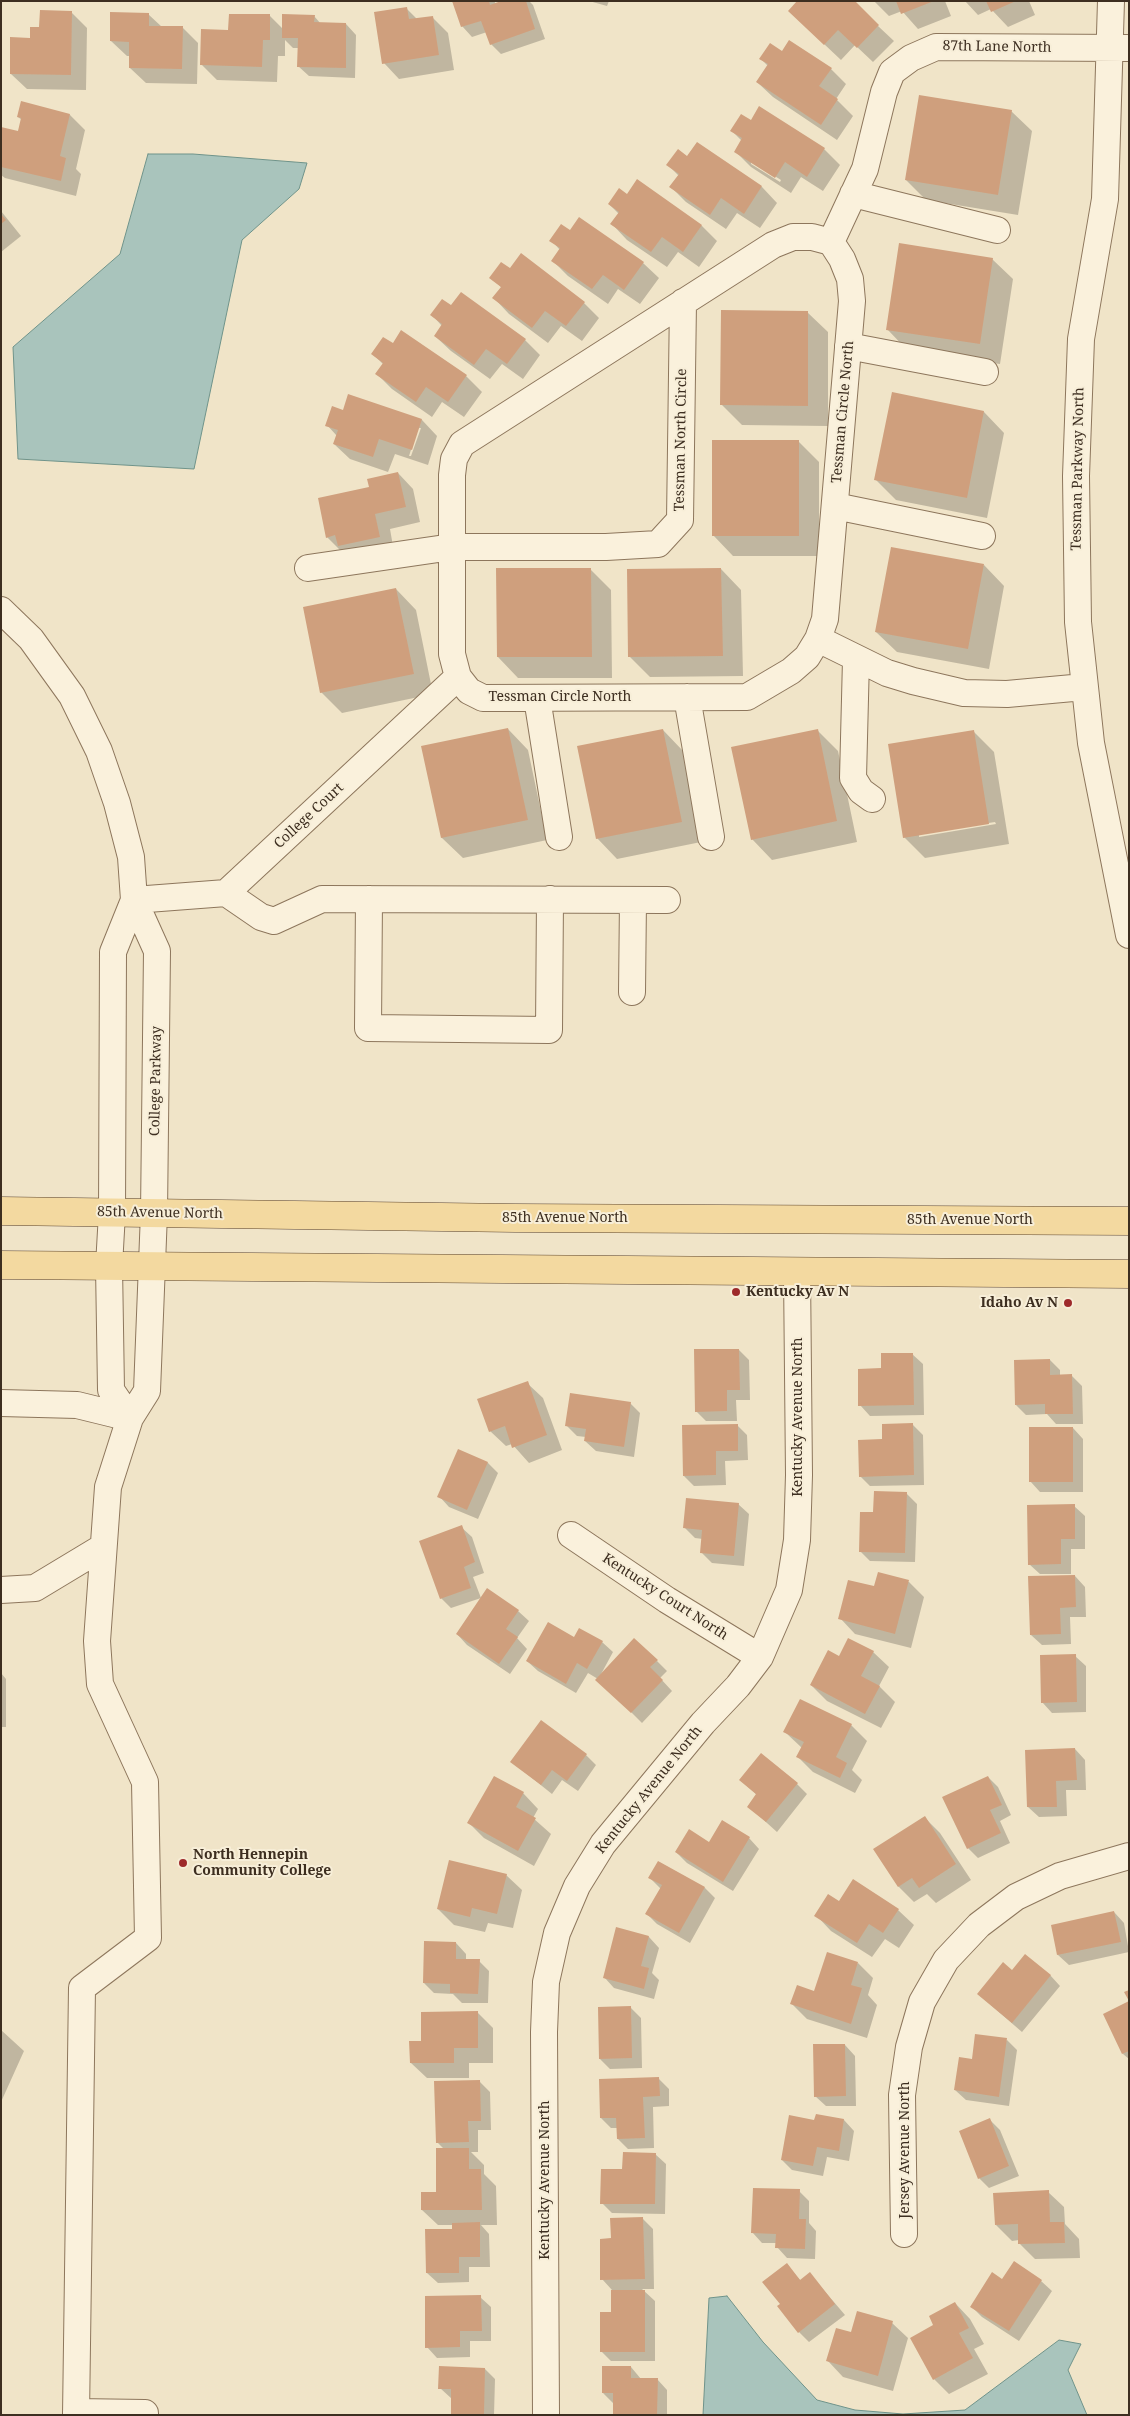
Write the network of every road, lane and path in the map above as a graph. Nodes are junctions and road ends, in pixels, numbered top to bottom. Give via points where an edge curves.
1 (1111, 1) edge
2 (1120, 48) edge
3 (852, 194) junction
4 (997, 230) dead end
5 (831, 242) junction
6 (683, 302) junction
7 (848, 346) junction
8 (985, 372) dead end
9 (835, 506) junction
10 (982, 536) dead end
11 (452, 547) junction
12 (308, 568) dead end
13 (1, 610) edge
14 (818, 639) junction
15 (856, 659) junction
16 (458, 677) junction
17 (1084, 687) junction
18 (687, 697) junction
19 (537, 698) junction
20 (872, 800) dead end
21 (559, 837) dead end
22 (711, 837) dead end
23 (226, 893) junction
24 (369, 899) junction
25 (550, 899) junction
26 (134, 900) junction
27 (633, 900) junction
28 (667, 900) dead end
29 (1129, 935) edge
30 (632, 992) dead end
31 (1, 1212) edge
32 (112, 1213) junction
33 (154, 1213) junction
34 (1129, 1221) edge
35 (1, 1265) edge
36 (109, 1266) junction
37 (152, 1267) junction
38 (797, 1272) junction
39 (1129, 1274) edge
40 (1, 1403) edge
41 (130, 1418) junction
42 (570, 1535) dead end
43 (103, 1548) junction
44 (1, 1590) edge
45 (760, 1657) junction
46 (1129, 1856) edge
47 (904, 2234) dead end
48 (76, 2413) edge
49 (145, 2413) dead end
50 (546, 2415) edge

1 - 2 street, Tessman Parkway North
2 - 3 street, 87th Lane North via 936,47 911,58 892,72 865,169
2 - 17 street, Tessman Parkway North via 1105,199 1081,339 1076,476 1078,622
3 - 4 street
3 - 5 street, 87th Lane North
5 - 6 street via 793,237
5 - 7 street, Tessman Circle North via 850,279 852,301
6 - 11 street via 462,444 454,459
6 - 11 street, Tessman North Circle via 680,520 658,544
7 - 8 street
7 - 9 street, Tessman Circle North
9 - 10 street
9 - 14 street, Tessman Circle North via 825,619
11 - 12 street, Tessman North Circle
11 - 16 street via 452,654
13 - 26 street, College Parkway via 31,639 72,696 99,752 131,857
14 - 15 street
14 - 18 street, Tessman Circle North via 807,657 791,671 746,697
15 - 17 street via 913,682 964,693 1007,694
15 - 20 street via 853,778
16 - 19 street, Tessman Circle North via 469,691 483,698
16 - 23 street, College Court
17 - 29 street, Tessman Parkway North via 1091,742
18 - 19 street, Tessman Circle North
18 - 22 street
19 - 21 street
23 - 24 street via 274,922 322,899
23 - 26 street
24 - 25 street
24 - 25 street via 368,1028 539,1030 549,1030
25 - 27 street
26 - 32 street, College Parkway via 113,952
26 - 33 street, College Parkway via 157,951
27 - 28 street
27 - 30 street
31 - 32 main road, 85th Avenue North
32 - 33 main road, 85th Avenue North
32 - 36 street, College Parkway
33 - 34 main road, 85th Avenue North
33 - 37 street, College Parkway
35 - 36 main road
36 - 37 main road
36 - 41 street, College Parkway via 111,1390
37 - 38 main road
37 - 41 street, College Parkway via 147,1391
38 - 39 main road
38 - 45 street, Kentucky Avenue North via 797,1540 789,1590
40 - 41 street via 77,1405
41 - 43 street, College Parkway via 108,1487
42 - 45 street, Kentucky Court North
43 - 44 street via 35,1588
43 - 48 street, College Parkway via 97,1641 100,1684 145,1782 148,1938 82,1988
45 - 50 street, Kentucky Avenue North via 603,1844 577,1886 557,1933 546,1982 544,2032
46 - 47 street, Jersey Avenue North via 1060,1876 1016,1897 979,1925 946,1960 922,2002 909,2047 902,2095
48 - 49 street

